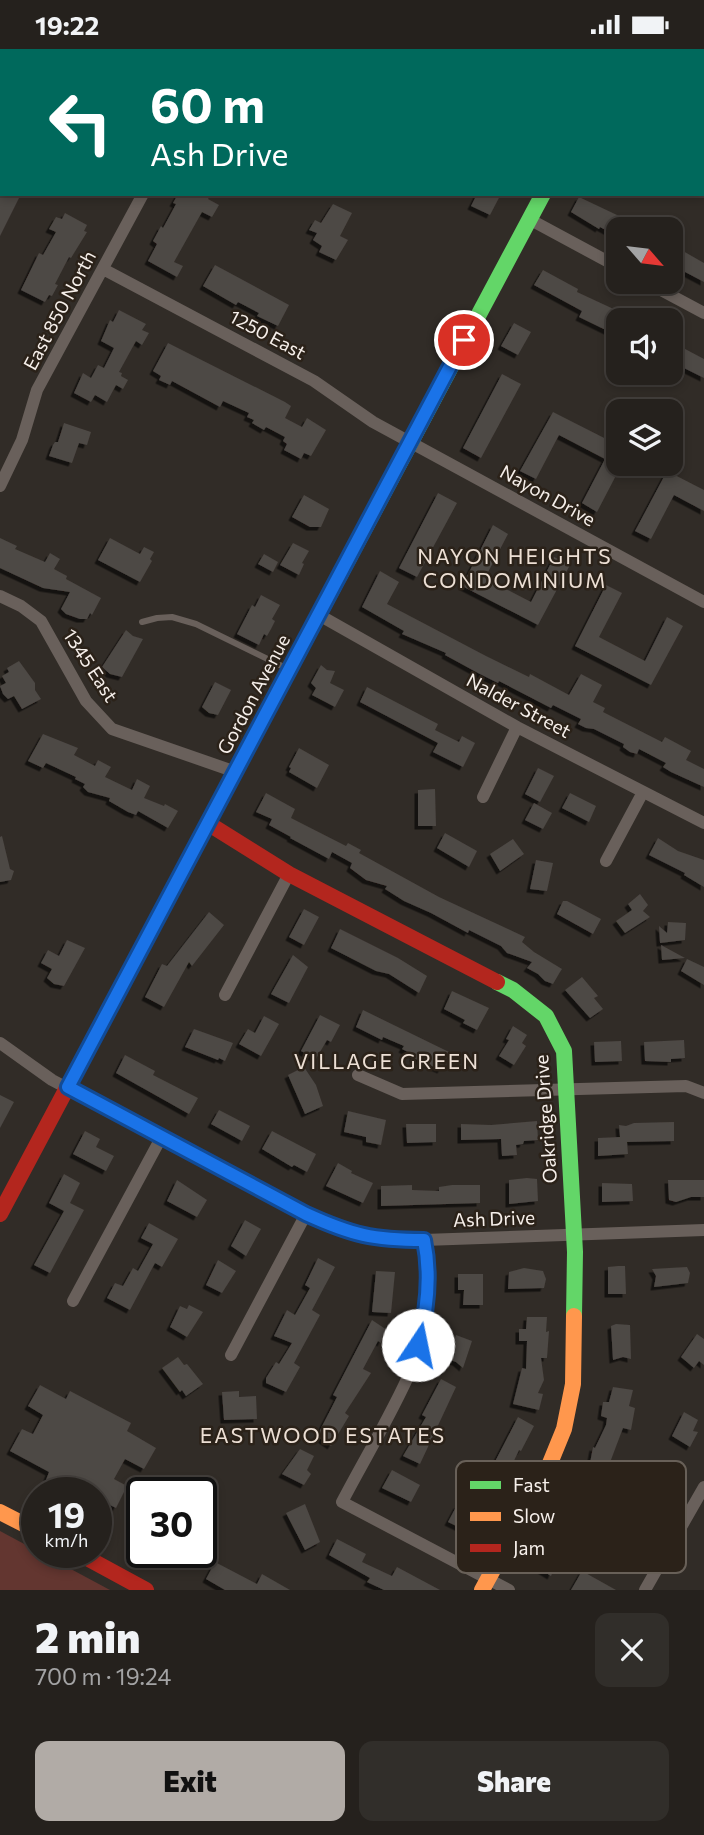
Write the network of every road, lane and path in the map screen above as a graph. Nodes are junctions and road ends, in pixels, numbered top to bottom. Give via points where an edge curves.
1 (142, 196) edge
2 (542, 196) edge
3 (529, 219) junction
4 (606, 261) edge
5 (103, 269) junction
6 (668, 294) edge
7 (704, 313) edge
8 (410, 442) junction
9 (0, 486) edge
10 (0, 596) edge
11 (704, 602) edge
12 (319, 615) junction
13 (142, 622) dead end
14 (290, 670) junction
15 (517, 727) junction
16 (236, 772) junction
17 (643, 792) junction
18 (483, 797) dead end
19 (704, 823) edge
20 (209, 824) junction
21 (606, 861) dead end
22 (289, 874) junction
23 (225, 995) dead end
24 (0, 1043) edge
25 (358, 1075) dead end
26 (68, 1087) junction
27 (566, 1090) junction
28 (704, 1093) edge
29 (161, 1138) junction
30 (0, 1214) edge
31 (306, 1214) junction
32 (704, 1230) edge
33 (573, 1235) junction
34 (424, 1240) junction
35 (73, 1301) dead end
36 (231, 1355) dead end
37 (551, 1461) edge
38 (704, 1486) edge
39 (0, 1512) edge
40 (686, 1518) edge
41 (21, 1523) edge
42 (456, 1567) edge
43 (105, 1568) edge
44 (466, 1573) edge
45 (655, 1573) edge
46 (485, 1584) edge
47 (146, 1590) edge
48 (509, 1590) edge
49 (645, 1590) edge

1 - 5 street, East 850 North
2 - 3 main road, Gordon Avenue
3 - 4 street
3 - 8 main road, Gordon Avenue
5 - 8 street, 1250 East via 314,381 357,413
5 - 9 street, East 850 North via 37,390 22,440
6 - 7 street
8 - 11 street, Nayon Drive
8 - 12 main road, Gordon Avenue
10 - 16 street, 1345 East via 41,621 86,701 113,729
12 - 14 main road, Gordon Avenue
12 - 15 street, Nalder Street
13 - 14 lane via 172,617 196,624
14 - 16 main road, Gordon Avenue
15 - 17 street, Nalder Street
15 - 18 street
16 - 20 main road, Gordon Avenue
17 - 19 street, Nalder Street
17 - 21 street
20 - 22 main road, Oakridge Drive
20 - 26 main road, Gordon Avenue
22 - 23 street
22 - 27 main road, Oakridge Drive via 513,990 546,1016 564,1051
24 - 26 street, Ash Drive
25 - 27 street via 402,1094
26 - 29 street, Ash Drive
26 - 30 main road, Gordon Avenue
27 - 28 street via 686,1086
27 - 33 main road, Oakridge Drive
29 - 31 street, Ash Drive
29 - 35 street
31 - 34 street, Ash Drive via 345,1232 384,1240
31 - 36 street
32 - 33 street, Ash Drive
33 - 34 street, Ash Drive
33 - 37 main road, Oakridge Drive via 573,1384 564,1429
34 - 42 street via 428,1258 424,1325 413,1366 342,1502
38 - 40 street
39 - 41 main road
43 - 47 main road
44 - 46 street
45 - 49 street
46 - 48 street

